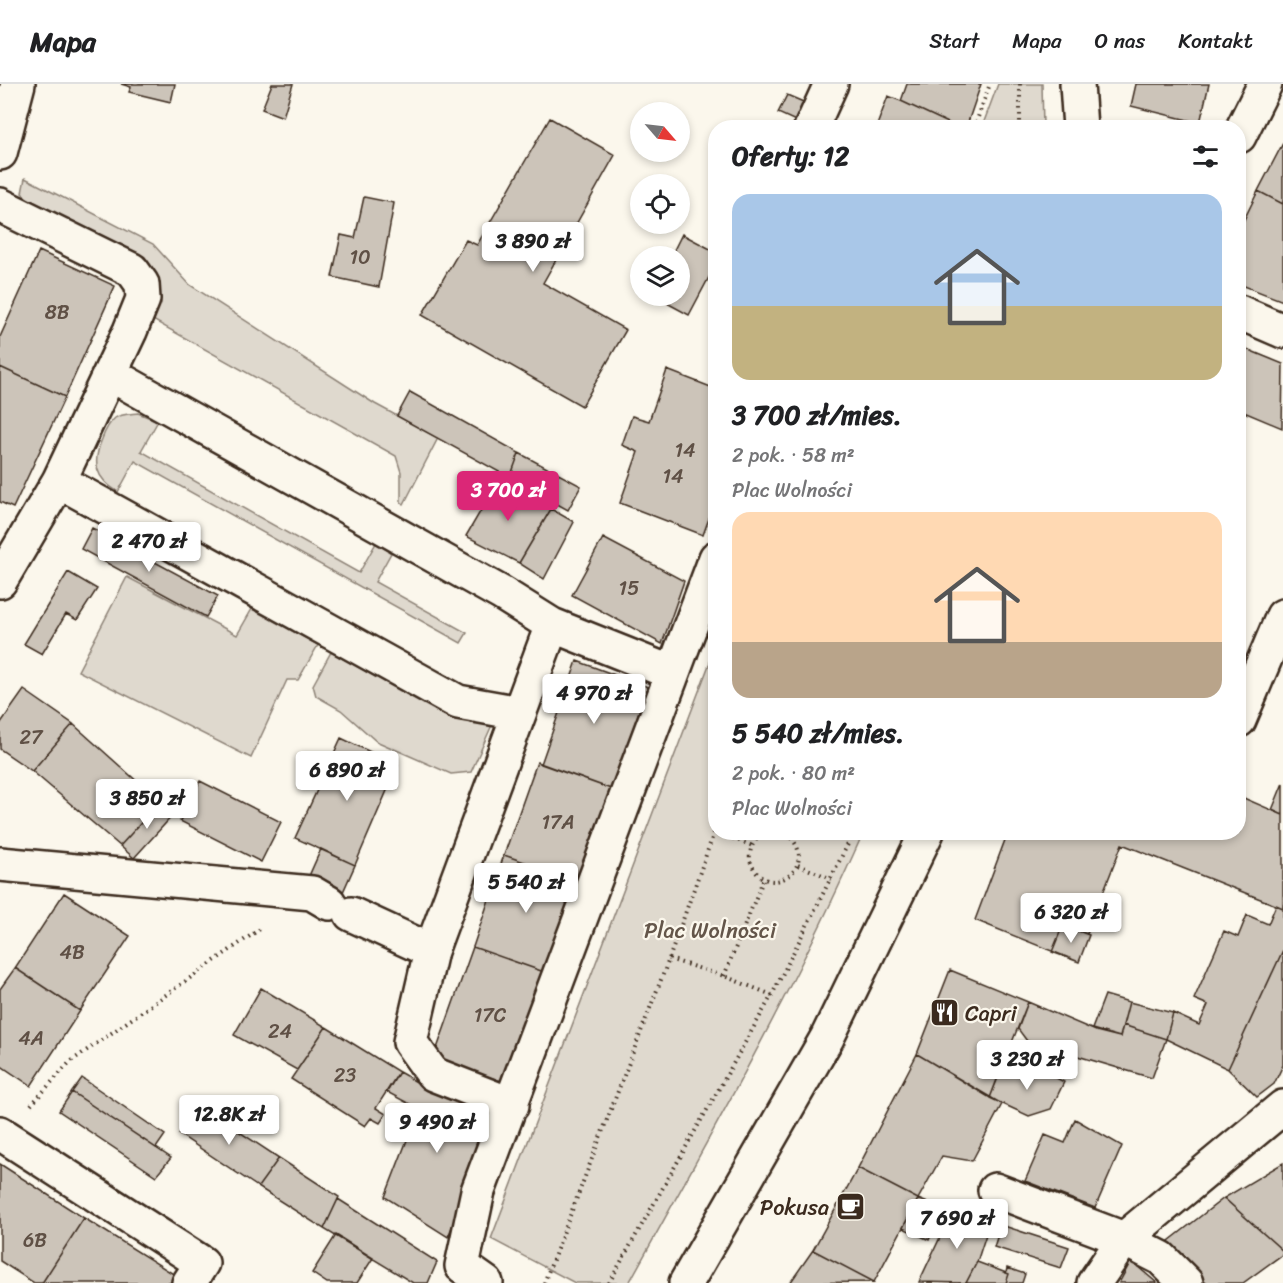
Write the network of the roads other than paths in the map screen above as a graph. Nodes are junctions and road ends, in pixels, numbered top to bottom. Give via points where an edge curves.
1 (18, 84) edge
2 (831, 84) edge
3 (1077, 84) edge
4 (1265, 84) edge
5 (815, 120) edge
6 (1079, 120) edge
7 (1246, 122) edge
8 (0, 153) edge
9 (0, 205) edge
10 (1246, 315) edge
11 (1283, 331) edge
12 (110, 374) junction
13 (59, 481) junction
14 (1, 576) edge
15 (708, 579) edge
16 (1282, 621) edge
17 (552, 625) junction
18 (672, 674) junction
19 (1246, 704) edge
20 (519, 713) junction
21 (923, 840) edge
22 (0, 864) edge
23 (431, 951) junction
24 (512, 1105) junction
25 (1283, 1107) edge
26 (2, 1134) edge
27 (995, 1190) dead end
28 (1124, 1239) junction
29 (189, 1283) edge
30 (486, 1283) edge
31 (686, 1283) edge
32 (1094, 1283) edge
33 (1186, 1283) edge

1 - 8 street
2 - 5 street
3 - 6 street
4 - 7 street
9 - 12 street via 132,270 142,284 143,299
10 - 11 street
12 - 13 street
12 - 17 street via 501,592
13 - 14 street
13 - 20 street via 458,702
15 - 18 street
16 - 19 street
17 - 18 street
17 - 20 street
18 - 24 street
20 - 23 street
21 - 31 street via 827,1038
22 - 23 street via 331,903
23 - 24 street via 410,1041 433,1074
24 - 30 street via 478,1191 462,1266
25 - 28 street
26 - 29 street via 202,1263
27 - 28 street
28 - 32 street
28 - 33 street via 1161,1258

